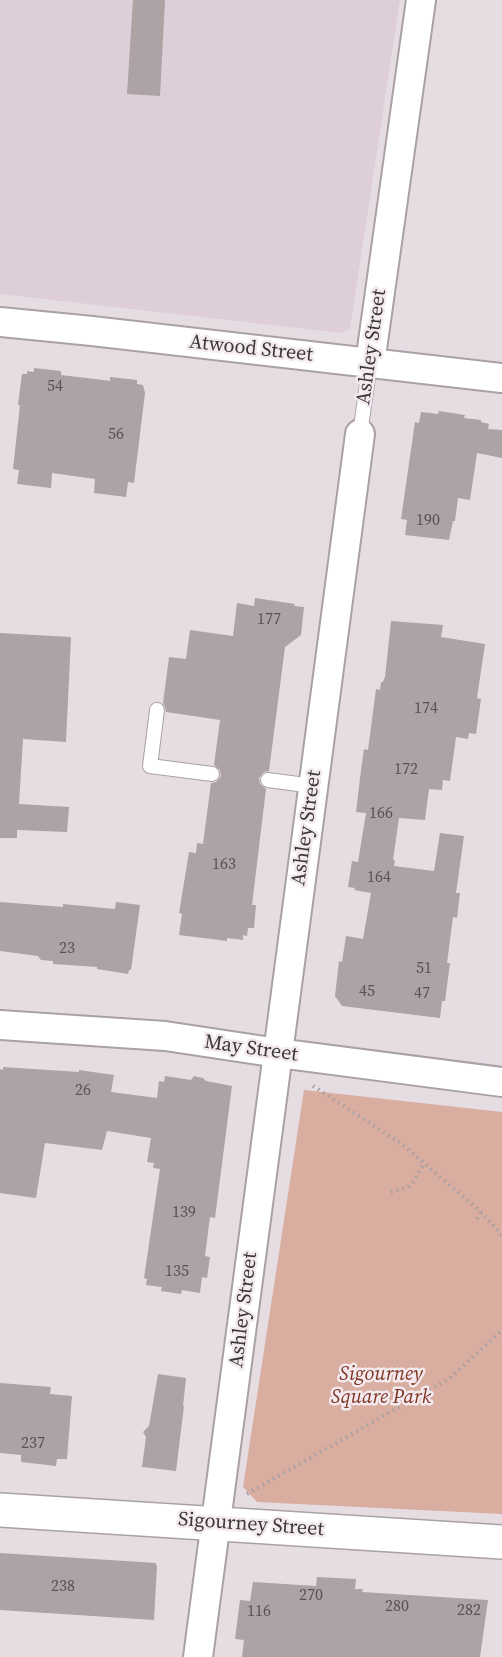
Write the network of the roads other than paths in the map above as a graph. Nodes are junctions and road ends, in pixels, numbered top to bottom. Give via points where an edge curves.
1 (421, 0) edge
2 (0, 322) edge
3 (370, 363) junction
4 (502, 378) edge
5 (360, 434) joint
6 (157, 710) dead end
7 (212, 774) dead end
8 (268, 780) dead end
9 (313, 786) junction
10 (0, 1025) edge
11 (278, 1053) junction
12 (502, 1082) edge
13 (0, 1509) edge
14 (216, 1522) junction
15 (502, 1542) edge
16 (198, 1657) edge

1 - 3 street, Ashley Street
2 - 3 street, Atwood Street
3 - 4 street, Atwood Street
3 - 5 lane, Ashley Street
5 - 9 street, Ashley Street
6 - 7 lane via 150,766
8 - 9 lane
9 - 11 street, Ashley Street
10 - 11 street, May Street via 165,1036
11 - 12 street, May Street
11 - 14 street, Ashley Street
13 - 14 main road, Sigourney Street
14 - 15 main road, Sigourney Street
14 - 16 street, Ashley Street

